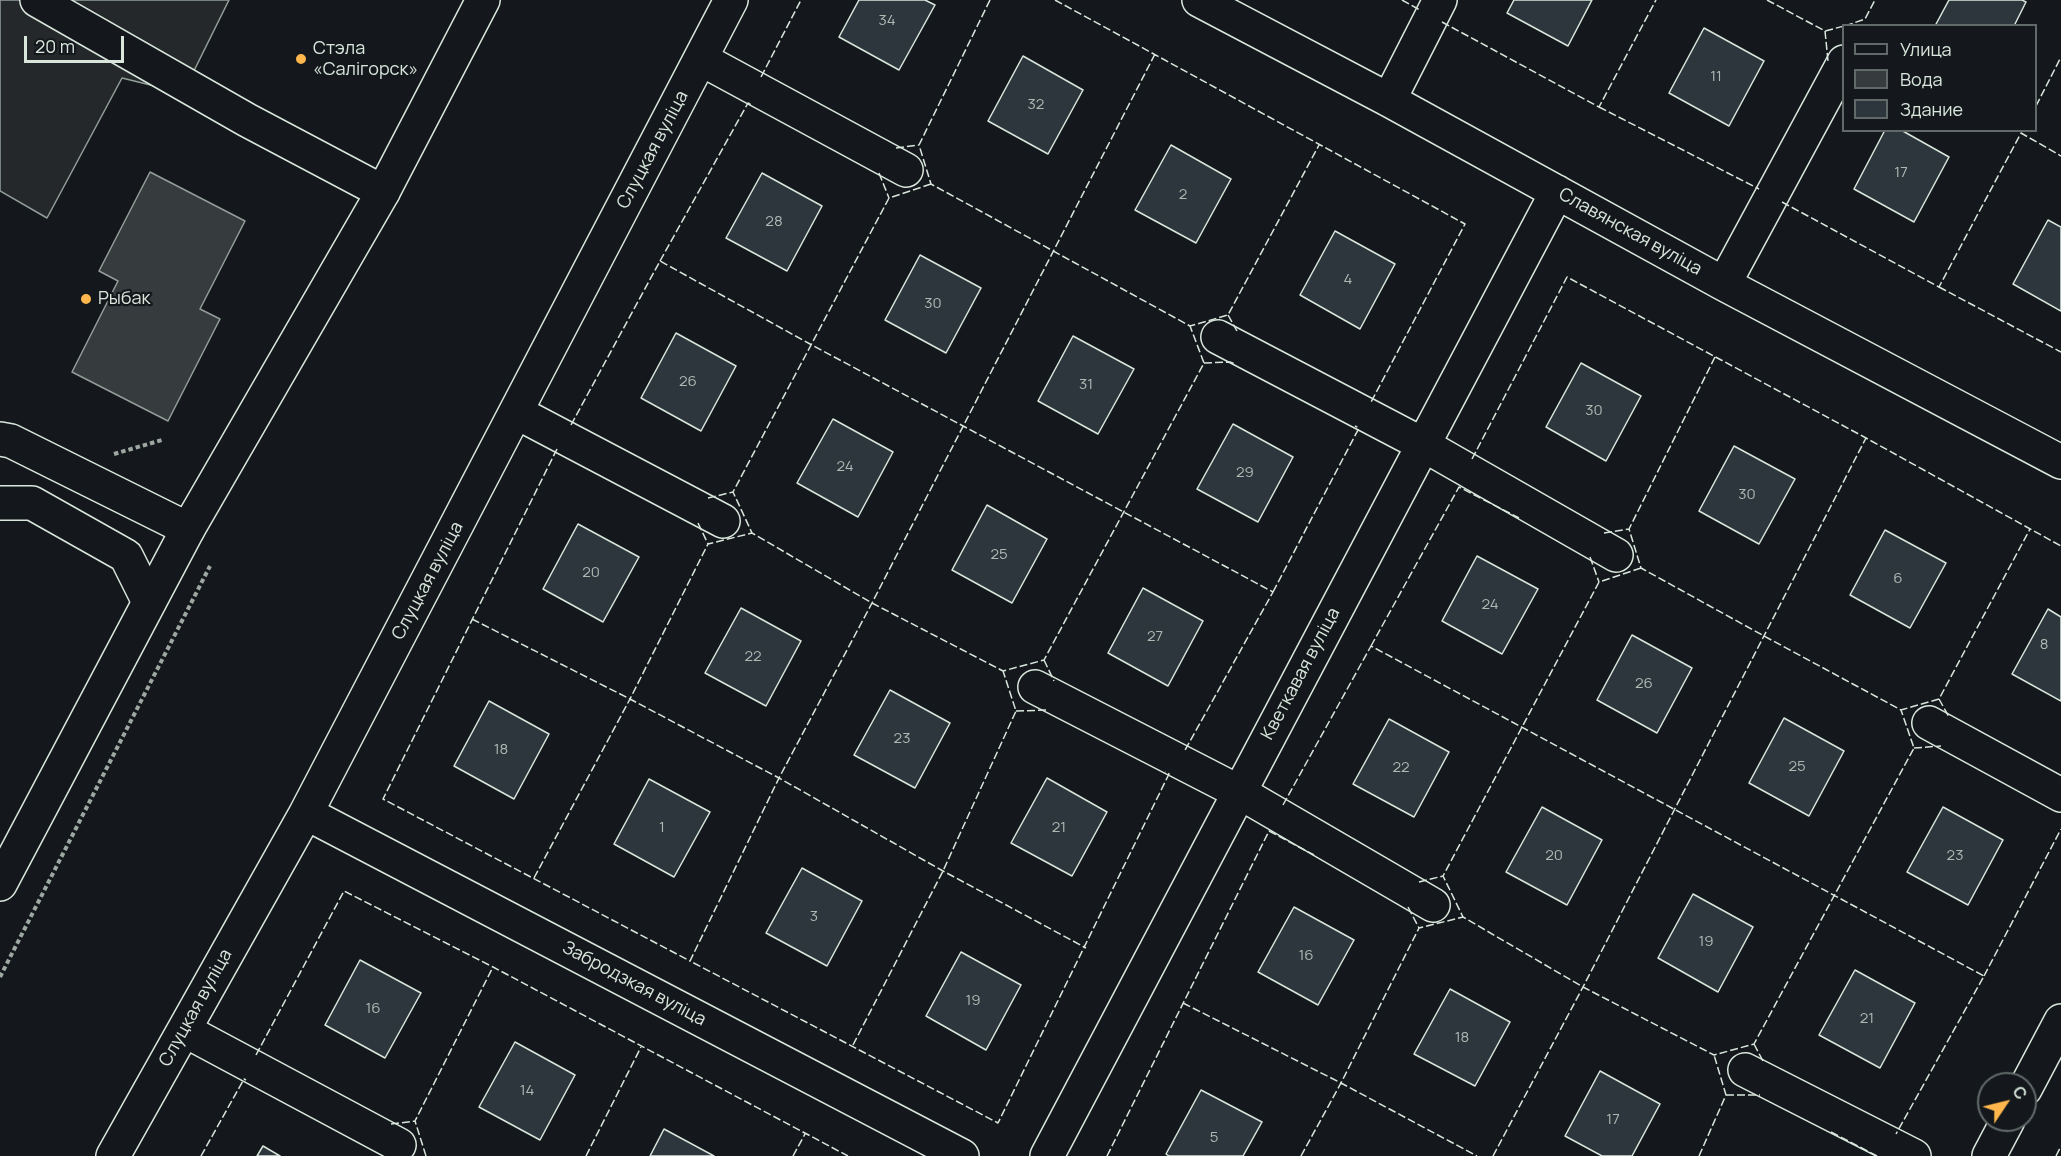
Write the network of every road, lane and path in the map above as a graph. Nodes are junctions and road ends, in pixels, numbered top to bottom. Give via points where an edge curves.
1 (37, 0) edge
2 (483, 0) edge
3 (731, 0) edge
4 (1199, 0) edge
5 (1440, 0) edge
6 (85, 11) edge
7 (701, 59) junction
8 (1842, 66) edge
9 (1389, 100) junction
10 (906, 170) dead end
11 (383, 192) junction
12 (1557, 192) junction
13 (1724, 284) junction
14 (1218, 337) dead end
15 (516, 412) junction
16 (0, 439) edge
17 (1422, 444) junction
18 (2061, 462) edge
19 (0, 503) edge
20 (723, 521) dead end
21 (188, 529) junction
22 (1616, 555) dead end
23 (214, 557) dead end
24 (149, 602) junction
25 (1035, 687) dead end
26 (1929, 723) dead end
27 (1239, 792) junction
28 (2061, 795) edge
29 (306, 813) junction
30 (0, 884) edge
31 (1433, 905) dead end
32 (0, 977) edge
33 (2061, 1021) edge
34 (184, 1030) junction
35 (1745, 1070) dead end
36 (2034, 1072) edge
37 (2002, 1132) edge
38 (399, 1144) dead end
39 (113, 1156) edge
40 (962, 1156) edge
41 (1047, 1156) edge
42 (1914, 1156) edge
43 (1989, 1156) edge

1 - 6 street
2 - 11 street
3 - 7 street, Слуцкая вуліца
4 - 9 street, Славянская вуліца
5 - 9 street
6 - 11 street via 248,120
7 - 10 street
7 - 15 street, Слуцкая вуліца
8 - 13 street
9 - 12 street, Славянская вуліца
11 - 21 street
12 - 13 street, Славянская вуліца
12 - 17 street, Кветкавая вуліца
13 - 18 street, Славянская вуліца
14 - 17 street
15 - 20 street
15 - 29 street, Слуцкая вуліца
16 - 21 street
17 - 22 street
17 - 27 street, Кветкавая вуліца
19 - 24 street via 32,503 126,556
21 - 24 street
23 - 32 path
24 - 30 street
25 - 27 street
26 - 28 street
27 - 31 street
27 - 41 street, Кветкавая вуліца
29 - 34 street, Слуцкая вуліца
29 - 40 street, Забродзкая вуліца
33 - 36 street
34 - 38 street
34 - 39 street, Слуцкая вуліца
35 - 42 street
37 - 43 street

